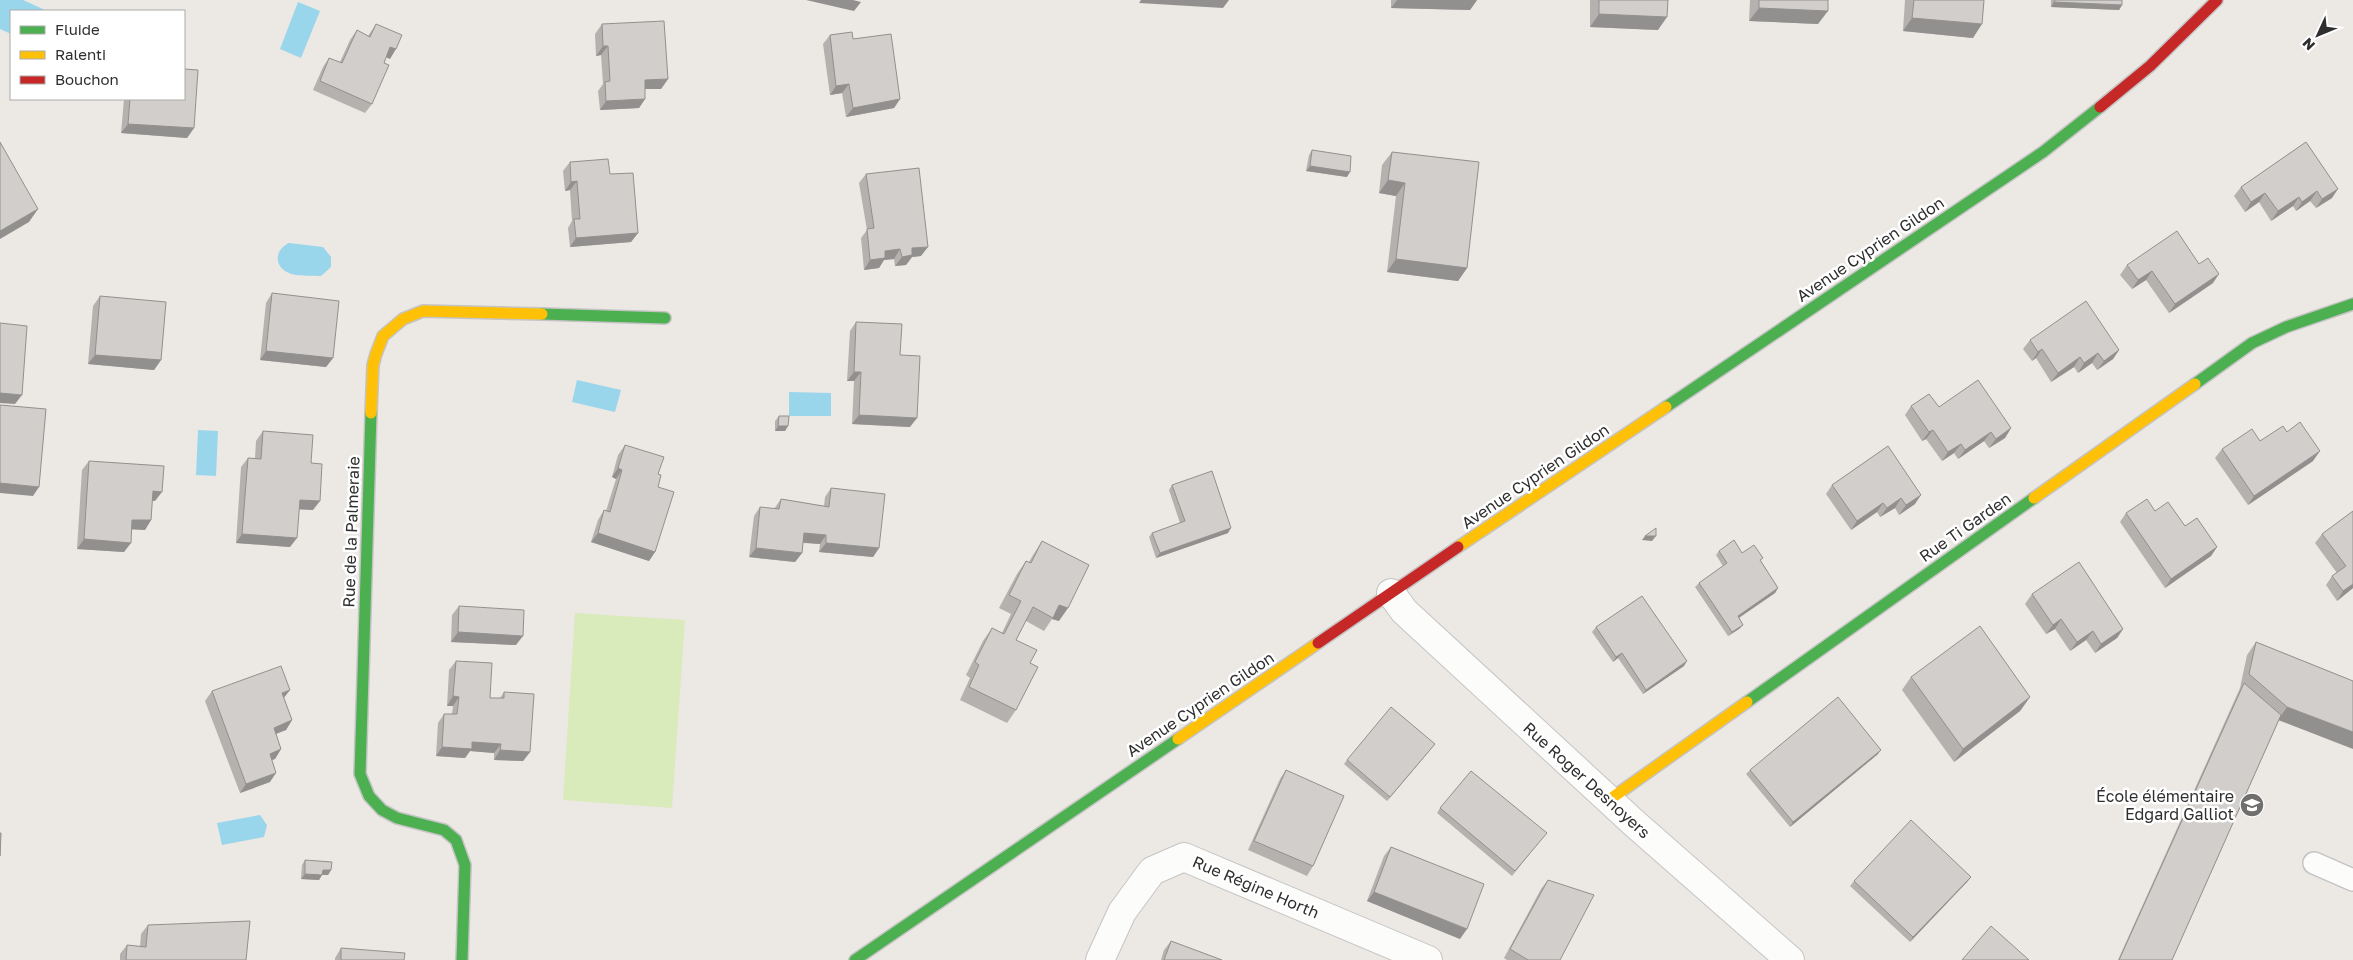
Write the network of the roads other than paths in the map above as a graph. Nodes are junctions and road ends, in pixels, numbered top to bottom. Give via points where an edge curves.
1 (2217, 0) edge
2 (2353, 304) edge
3 (665, 318) dead end
4 (1391, 593) junction
5 (1609, 800) junction
6 (2314, 863) dead end
7 (2353, 880) edge
8 (462, 960) edge
9 (856, 960) edge
10 (1100, 960) edge
11 (1428, 960) edge
12 (1790, 960) edge

1 - 4 street, Avenue Cyprien Gildon via 2150,66 2043,152
2 - 5 street, Rue Ti Garden via 2286,327 2252,344
3 - 8 street, Rue de la Palmeraie via 423,311 401,318 381,339 375,352 360,774 363,786 377,807 402,821 439,827 456,838 466,866
4 - 5 street, Rue Roger Desnoyers via 1404,611
4 - 9 street, Avenue Cyprien Gildon
5 - 12 street, Rue Roger Desnoyers
6 - 7 lane
10 - 11 street, Rue Régine Horth via 1122,912 1152,871 1184,857

